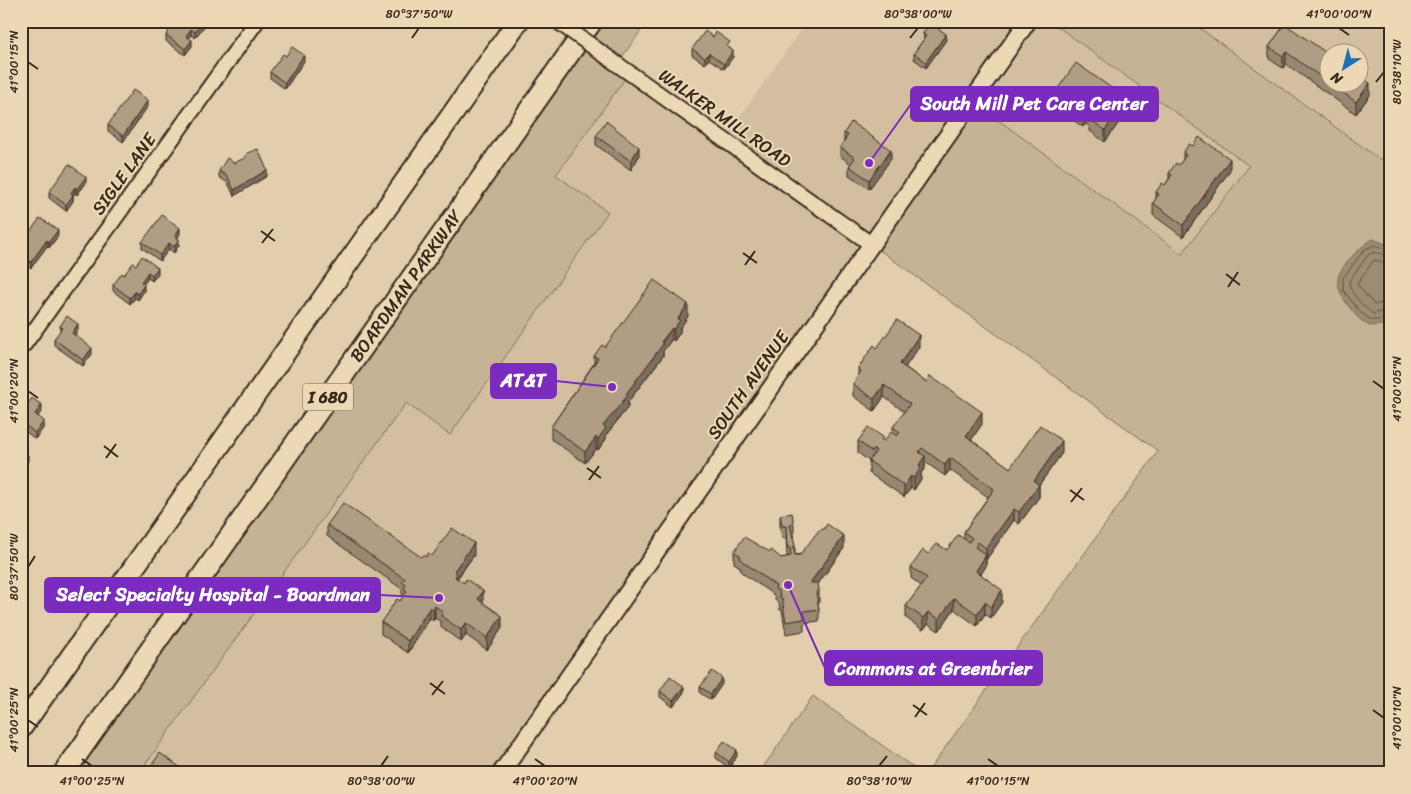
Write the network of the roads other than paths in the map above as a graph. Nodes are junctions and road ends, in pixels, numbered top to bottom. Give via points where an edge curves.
1 (257, 21) edge
2 (518, 21) edge
3 (557, 21) edge
4 (592, 21) edge
5 (1028, 21) edge
6 (871, 244) junction
7 (21, 349) edge
8 (21, 728) edge
9 (64, 773) edge
10 (501, 773) edge

1 - 7 street, SIGLE LANE
2 - 8 highway
3 - 6 street, WALKER MILL ROAD, bridge
4 - 9 highway, BOARDMAN PARKWAY / I 680
5 - 6 main road, SOUTH AVENUE
6 - 10 main road, SOUTH AVENUE

